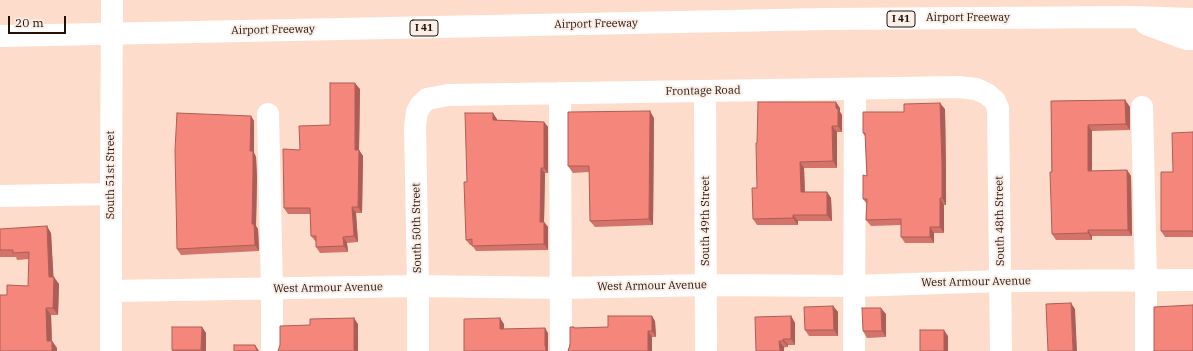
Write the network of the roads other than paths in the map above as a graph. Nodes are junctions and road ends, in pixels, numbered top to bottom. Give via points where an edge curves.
1 (112, 0) edge
2 (1130, 17) junction
3 (1193, 19) edge
4 (0, 36) edge
5 (1193, 39) edge
6 (855, 89) junction
7 (705, 91) junction
8 (560, 93) junction
9 (987, 94) joint
10 (420, 106) joint
11 (1142, 107) dead end
12 (268, 114) dead end
13 (111, 194) junction
14 (0, 196) edge
15 (1146, 280) junction
16 (1193, 280) edge
17 (1001, 281) junction
18 (706, 285) junction
19 (418, 286) junction
20 (854, 286) junction
21 (561, 288) junction
22 (272, 289) junction
23 (111, 291) junction
24 (111, 351) edge
25 (272, 351) edge
26 (418, 351) edge
27 (561, 351) edge
28 (706, 351) edge
29 (854, 351) edge
30 (1001, 351) edge
31 (1146, 351) edge

1 - 13 main road, South 51st Street
2 - 3 main road, Airport Freeway / I 41
2 - 4 main road, Airport Freeway / I 41 via 825,19
2 - 5 main road via 1186,39
6 - 7 main road, Frontage Road
6 - 9 main road, Frontage Road via 965,87
6 - 20 main road
7 - 8 main road, Frontage Road
7 - 18 main road, South 49th Street
8 - 10 main road, Frontage Road via 448,95 428,99
8 - 21 main road
9 - 17 main road, South 48th Street via 998,108
10 - 19 main road, South 50th Street via 415,126
11 - 15 main road
12 - 22 main road
13 - 14 main road
13 - 23 main road, South 51st Street
15 - 16 main road, West Armour Avenue
15 - 17 main road, West Armour Avenue
15 - 31 main road
17 - 20 main road, West Armour Avenue
17 - 30 main road, South 48th Street
18 - 20 main road, West Armour Avenue
18 - 21 main road, West Armour Avenue
18 - 28 main road, South 49th Street
19 - 21 main road, West Armour Avenue
19 - 22 main road, West Armour Avenue
19 - 26 main road, South 50th Street
20 - 29 main road
21 - 27 main road
22 - 23 main road, West Armour Avenue
22 - 25 main road
23 - 24 main road, South 51st Street

